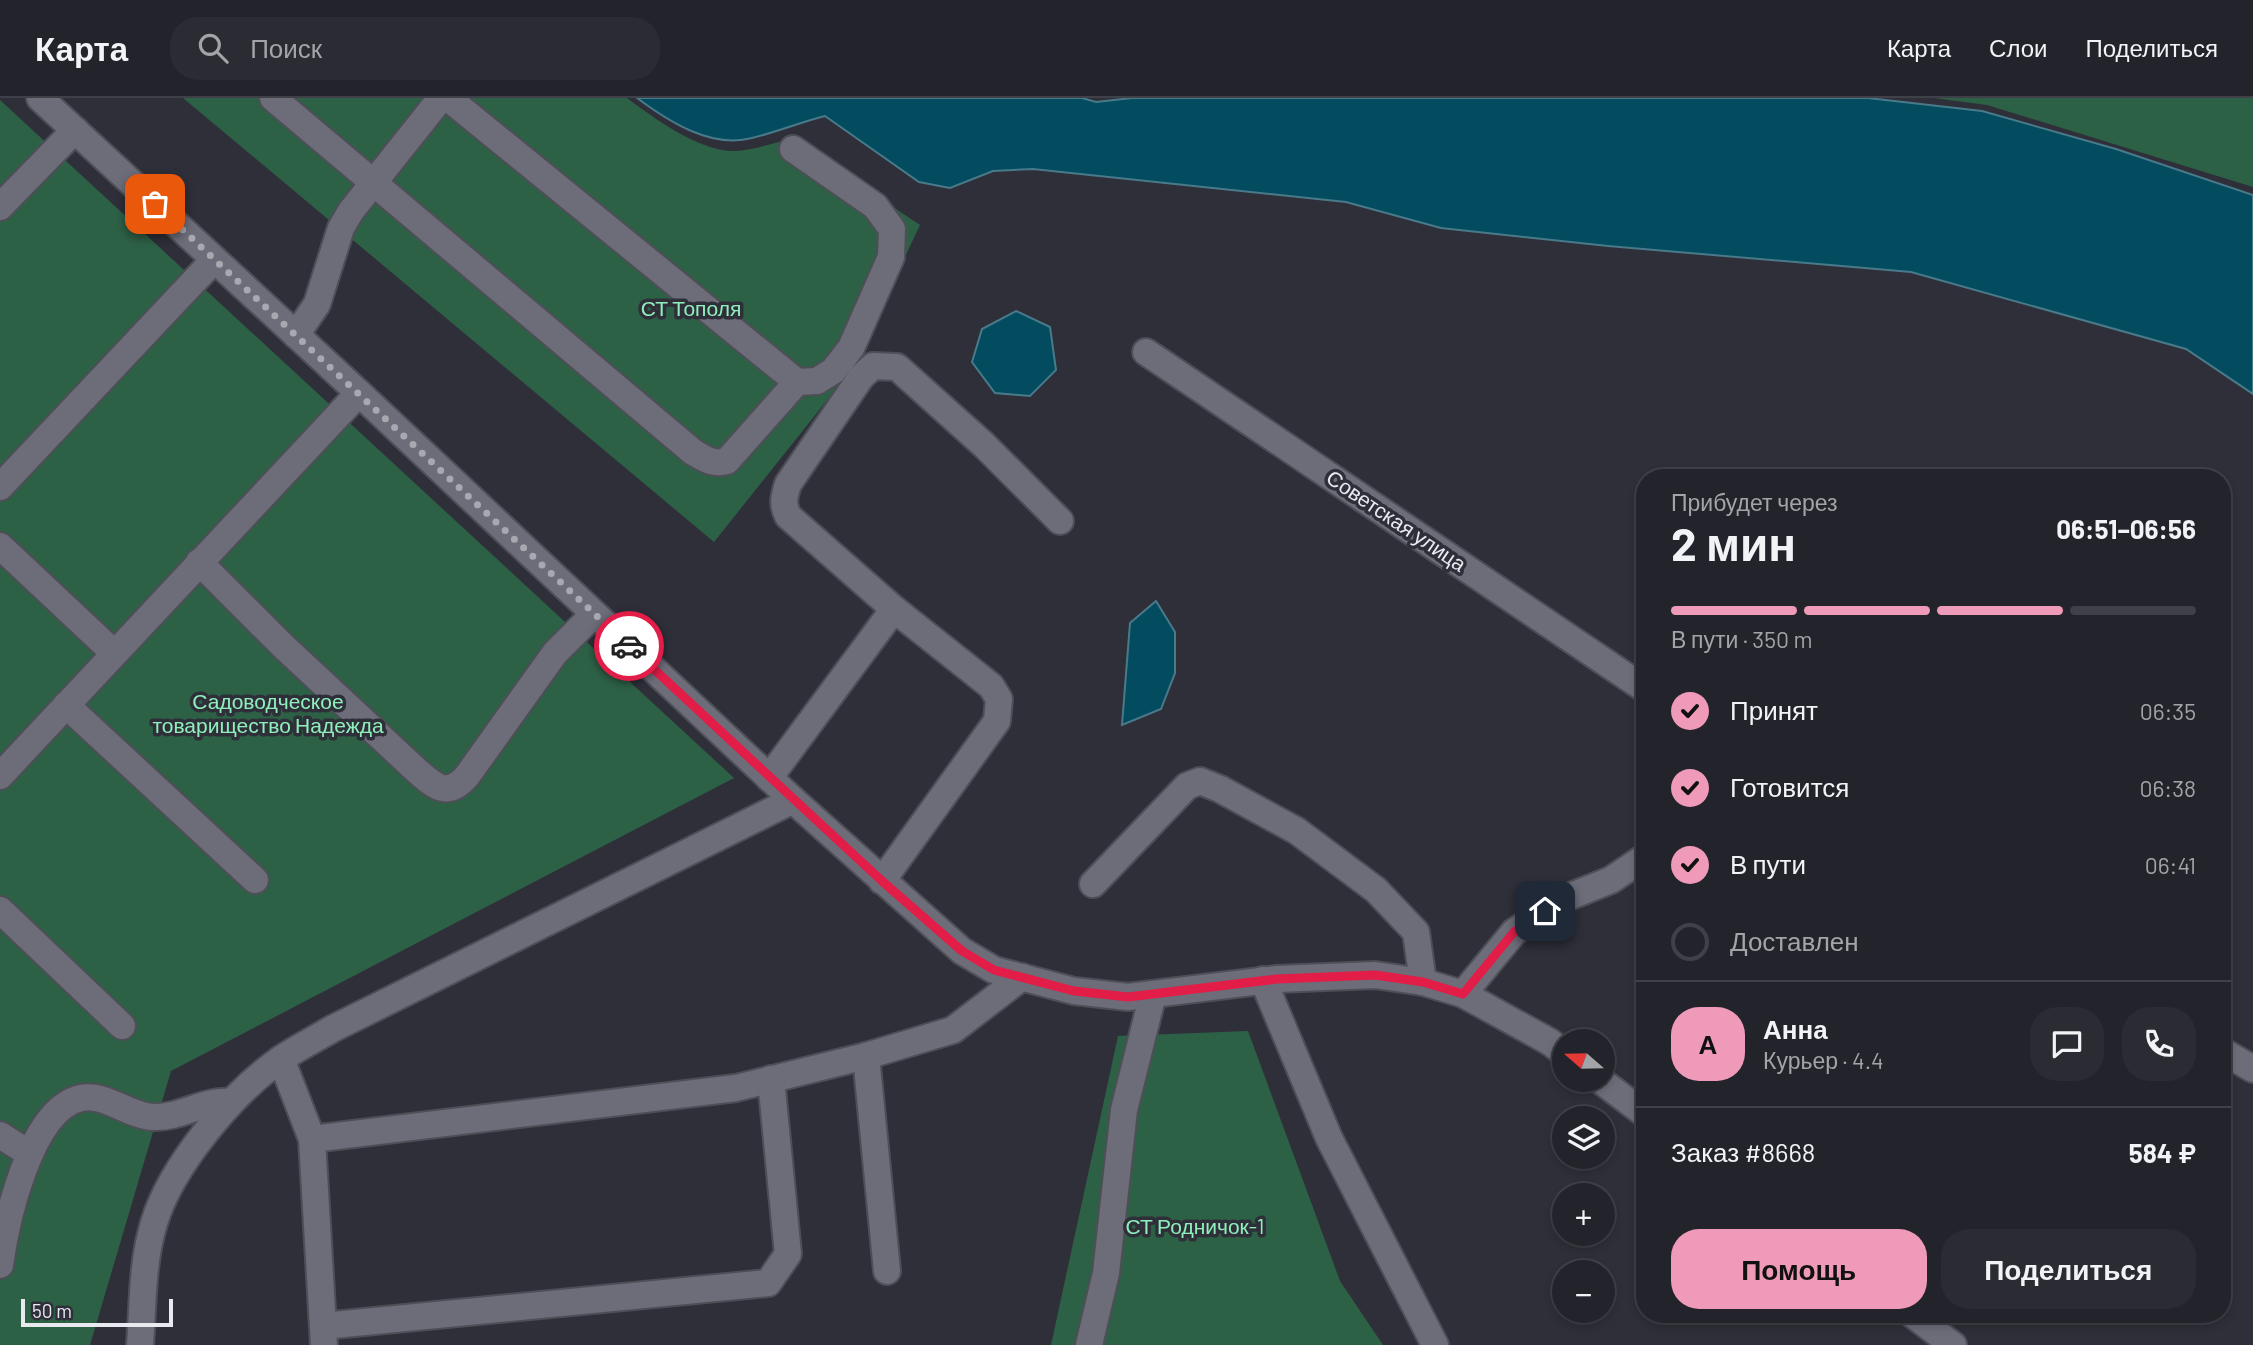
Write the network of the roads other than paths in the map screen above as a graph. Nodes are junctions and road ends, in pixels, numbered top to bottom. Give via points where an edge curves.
1 (40, 98) edge
2 (273, 98) edge
3 (441, 98) edge
4 (448, 98) edge
5 (75, 130) junction
6 (793, 149) dead end
7 (373, 181) junction
8 (0, 207) edge
9 (214, 260) junction
10 (296, 335) junction
11 (1146, 352) dead end
12 (797, 382) junction
13 (359, 393) junction
14 (0, 486) edge
15 (1060, 521) dead end
16 (0, 546) edge
17 (199, 562) junction
18 (894, 609) junction
19 (594, 614) junction
20 (114, 653) junction
21 (1636, 683) edge
22 (66, 705) junction
23 (0, 776) edge
24 (769, 778) junction
25 (793, 800) junction
26 (1636, 863) edge
27 (255, 880) dead end
28 (882, 881) junction
29 (1093, 884) dead end
30 (0, 910) edge
31 (1022, 977) junction
32 (1263, 980) junction
33 (1423, 982) junction
34 (1153, 994) junction
35 (1463, 994) junction
36 (122, 1026) dead end
37 (1552, 1044) edge
38 (866, 1056) junction
39 (2231, 1056) edge
40 (281, 1059) junction
41 (2253, 1069) edge
42 (771, 1079) junction
43 (1615, 1091) edge
44 (231, 1102) junction
45 (1636, 1107) edge
46 (0, 1135) edge
47 (312, 1139) junction
48 (30, 1154) junction
49 (0, 1265) edge
50 (887, 1270) dead end
51 (1924, 1323) edge
52 (323, 1336) edge
53 (140, 1345) edge
54 (1089, 1345) edge
55 (1435, 1345) edge
56 (1953, 1345) edge

1 - 5 street
2 - 7 street
3 - 7 street
4 - 12 street
5 - 8 street
5 - 9 street
6 - 12 street via 876,206 892,229 891,257 851,348 833,371 817,382
7 - 10 street via 341,228 317,304
7 - 12 street via 707,461 727,461
9 - 10 street
9 - 14 street
10 - 13 street
11 - 21 street, Советская улица
13 - 17 street
13 - 19 street
15 - 18 street via 897,367 873,366 788,484 783,498 788,516
16 - 20 street
17 - 19 street via 415,769 445,789 457,787 467,776 555,653
17 - 20 street
18 - 24 street
18 - 28 street via 991,686 999,710 997,721
19 - 24 street
20 - 22 street
22 - 23 street
22 - 27 street
24 - 25 street
25 - 28 street
25 - 40 street
26 - 35 street via 1611,880 1561,900 1514,932
28 - 31 street via 962,951 994,970
29 - 33 street via 1187,786 1200,782 1297,831 1376,890 1416,932
30 - 36 street
31 - 34 street via 1074,991 1128,997
31 - 38 street via 953,1030
32 - 33 street via 1375,975
32 - 34 street
32 - 55 street via 1329,1138
33 - 35 street
34 - 54 street via 1124,1110 1106,1273
35 - 37 street
38 - 42 street
38 - 50 street
39 - 41 street
40 - 44 street
40 - 47 street
42 - 47 street via 736,1088
42 - 52 street via 788,1254 768,1283
43 - 45 street
44 - 48 street via 173,1117 152,1117 81,1098 58,1110
44 - 53 street via 185,1163 155,1221 145,1264
46 - 48 street
47 - 52 street
48 - 49 street via 9,1217
51 - 56 street

